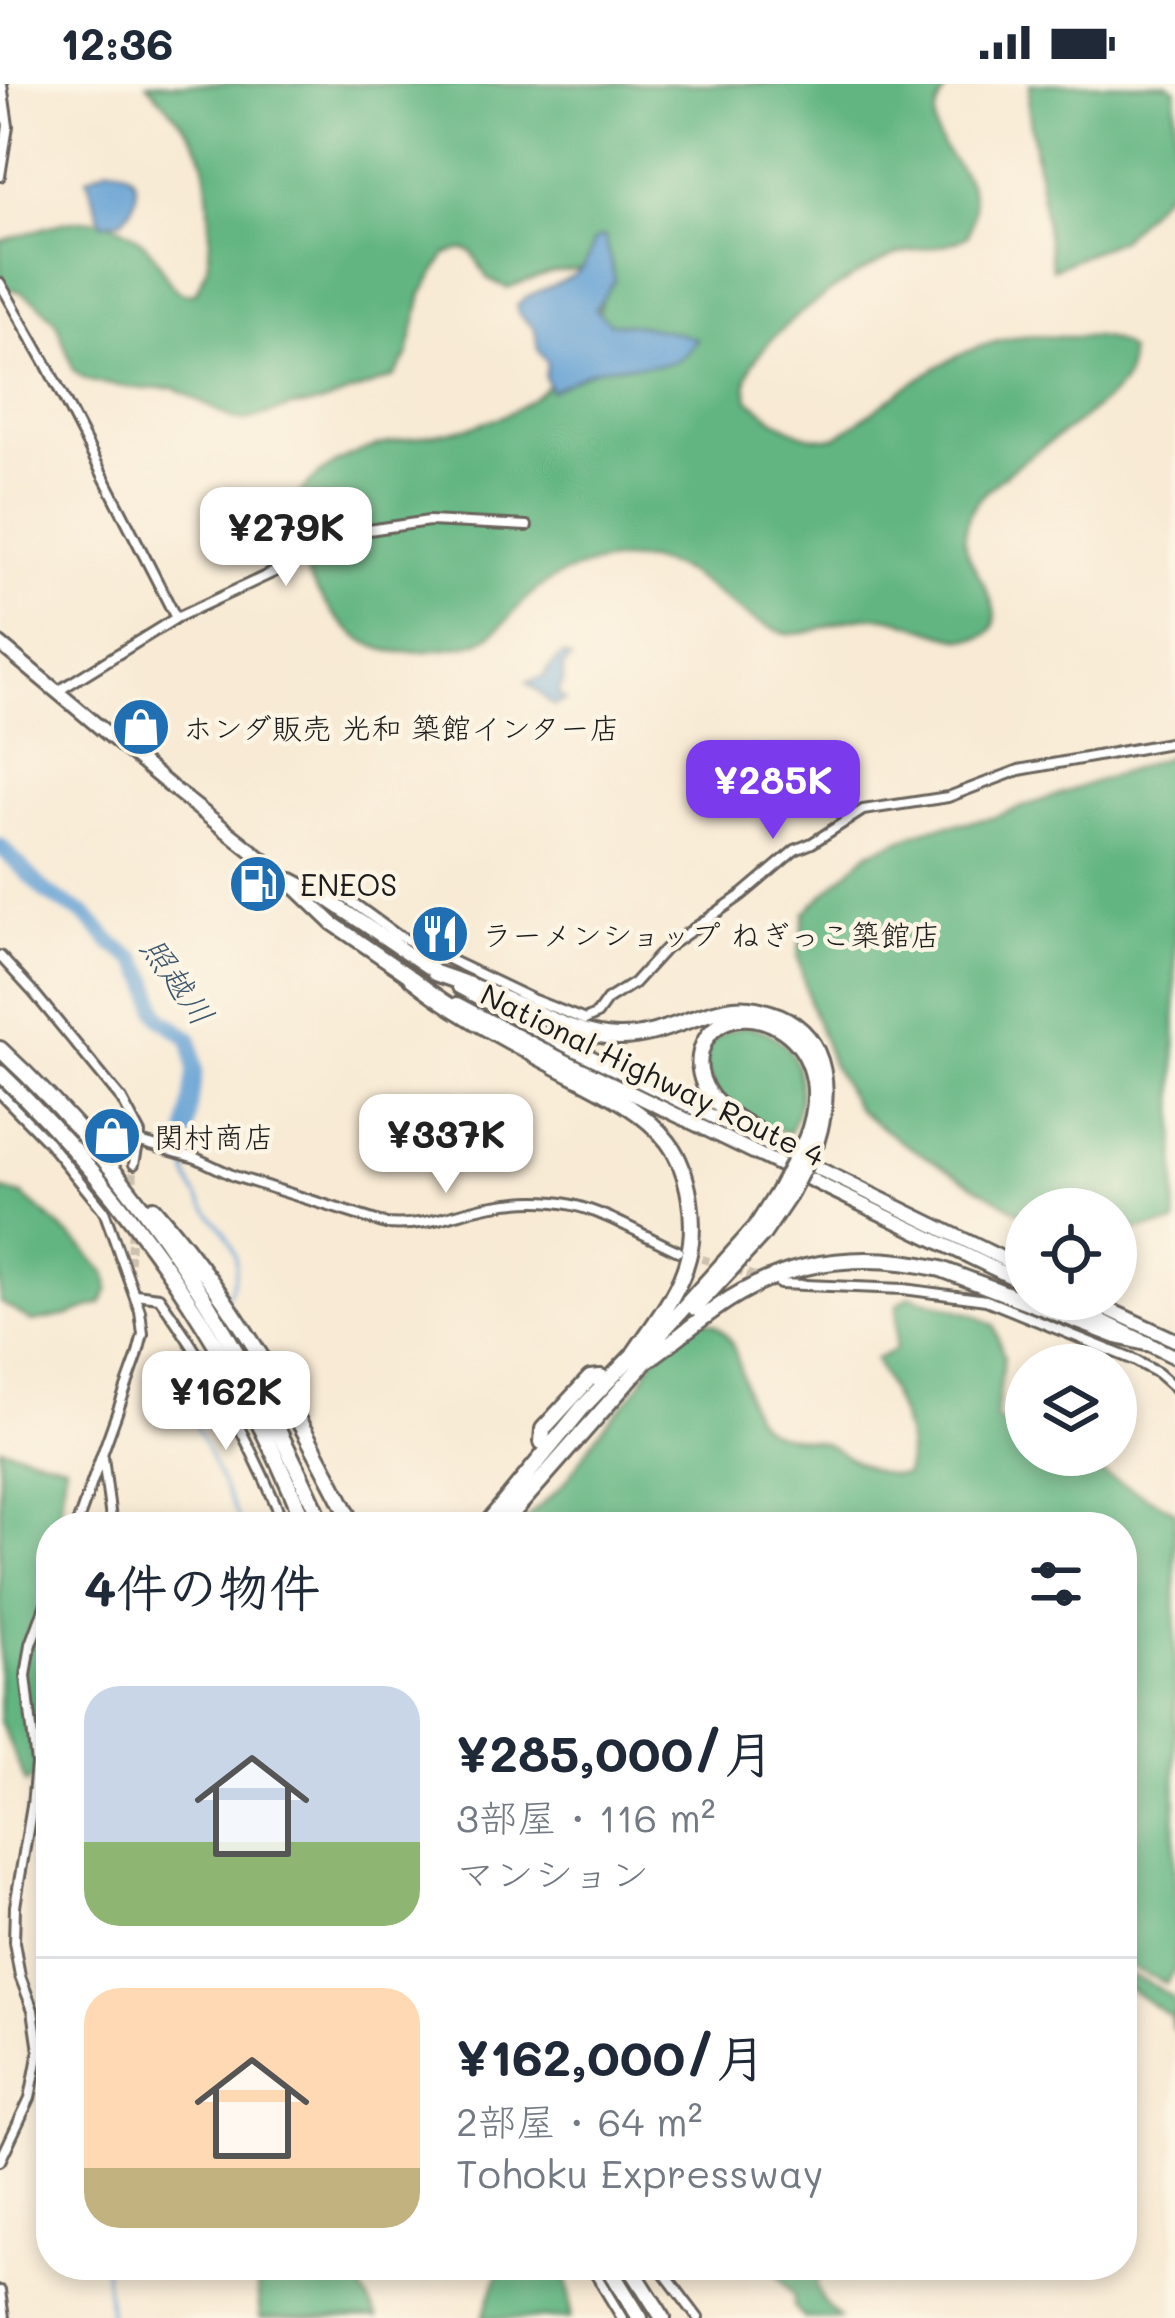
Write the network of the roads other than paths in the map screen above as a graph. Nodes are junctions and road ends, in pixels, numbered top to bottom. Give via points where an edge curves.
1 (2, 84) edge
2 (0, 176) edge
3 (0, 284) edge
4 (526, 526) dead end
5 (176, 618) junction
6 (0, 644) edge
7 (58, 691) junction
8 (1175, 742) edge
9 (281, 874) junction
10 (330, 886) dead end
11 (381, 931) junction
12 (369, 950) junction
13 (0, 956) edge
14 (435, 973) junction
15 (411, 978) junction
16 (0, 1049) edge
17 (0, 1073) edge
18 (0, 1093) edge
19 (811, 1141) junction
20 (140, 1142) junction
21 (782, 1150) junction
22 (134, 1164) tunnel mouth
23 (678, 1251) tunnel mouth
24 (1005, 1260) edge
25 (1005, 1274) edge
26 (780, 1284) tunnel mouth
27 (135, 1294) junction
28 (227, 1319) junction
29 (1100, 1320) edge
30 (1132, 1320) edge
31 (1175, 1340) edge
32 (1146, 1343) junction
33 (1175, 1357) edge
34 (634, 1364) junction
35 (608, 1375) junction
36 (1175, 1388) edge
37 (102, 1456) junction
38 (537, 1462) junction
39 (517, 1500) junction
40 (81, 1512) edge
41 (110, 1512) edge
42 (278, 1512) edge
43 (300, 1512) edge
44 (317, 1512) edge
45 (350, 1512) edge
46 (497, 1512) edge
47 (502, 1512) edge
48 (511, 1512) edge
49 (36, 1630) edge
50 (36, 1764) edge
51 (36, 1764) edge
52 (36, 2030) edge
53 (36, 2067) edge
54 (0, 2161) edge
55 (599, 2280) edge
56 (616, 2280) edge
57 (638, 2280) edge
58 (669, 2280) edge
59 (0, 2290) edge
60 (4, 2318) edge
61 (622, 2318) edge
62 (640, 2318) edge
63 (663, 2318) edge
64 (698, 2318) edge

1 - 2 street via 8,126
3 - 5 street
4 - 5 street via 418,522 362,531
5 - 7 street
6 - 7 highway, National Highway Route 4
7 - 9 highway, National Highway Route 4
8 - 11 street via 1019,770 947,797 863,811 795,850 664,949 591,1019
9 - 11 highway, National Highway Route 4
9 - 12 highway, National Highway Route 4
10 - 11 street
11 - 12 street
11 - 14 highway, National Highway Route 4
12 - 15 highway, National Highway Route 4
13 - 20 street via 122,1100
14 - 19 highway via 585,1033 619,1037 739,1007 784,1018 820,1058 826,1096
14 - 21 highway, National Highway Route 4
15 - 25 highway, National Highway Route 4
15 - 34 highway via 450,1009 614,1097 670,1144 692,1206 688,1261
16 - 28 highway via 172,1229
17 - 43 highway via 94,1173 164,1264 262,1430
18 - 27 street via 104,1211
19 - 21 highway via 816,1085 798,1041 754,1018 727,1022 703,1044 702,1079 724,1110
19 - 34 highway, bridge via 748,1251
20 - 22 street
20 - 23 street via 386,1224 565,1202
21 - 24 highway, National Highway Route 4
26 - 36 street via 986,1300 1134,1360
27 - 37 street via 142,1334
27 - 42 street via 159,1297 192,1343
28 - 44 highway
28 - 45 highway via 277,1380
29 - 32 highway
30 - 31 highway
32 - 33 highway
32 - 34 highway via 941,1269 853,1259 795,1269 746,1290
34 - 35 highway
34 - 39 highway via 569,1451
35 - 38 highway
35 - 38 highway via 542,1442
37 - 40 street
37 - 41 street
38 - 39 highway
39 - 46 highway
39 - 47 highway
39 - 48 highway
49 - 50 street via 26,1676
51 - 52 street via 14,1942
53 - 54 street
55 - 61 street
56 - 62 highway
57 - 63 highway
58 - 64 street
59 - 60 street

